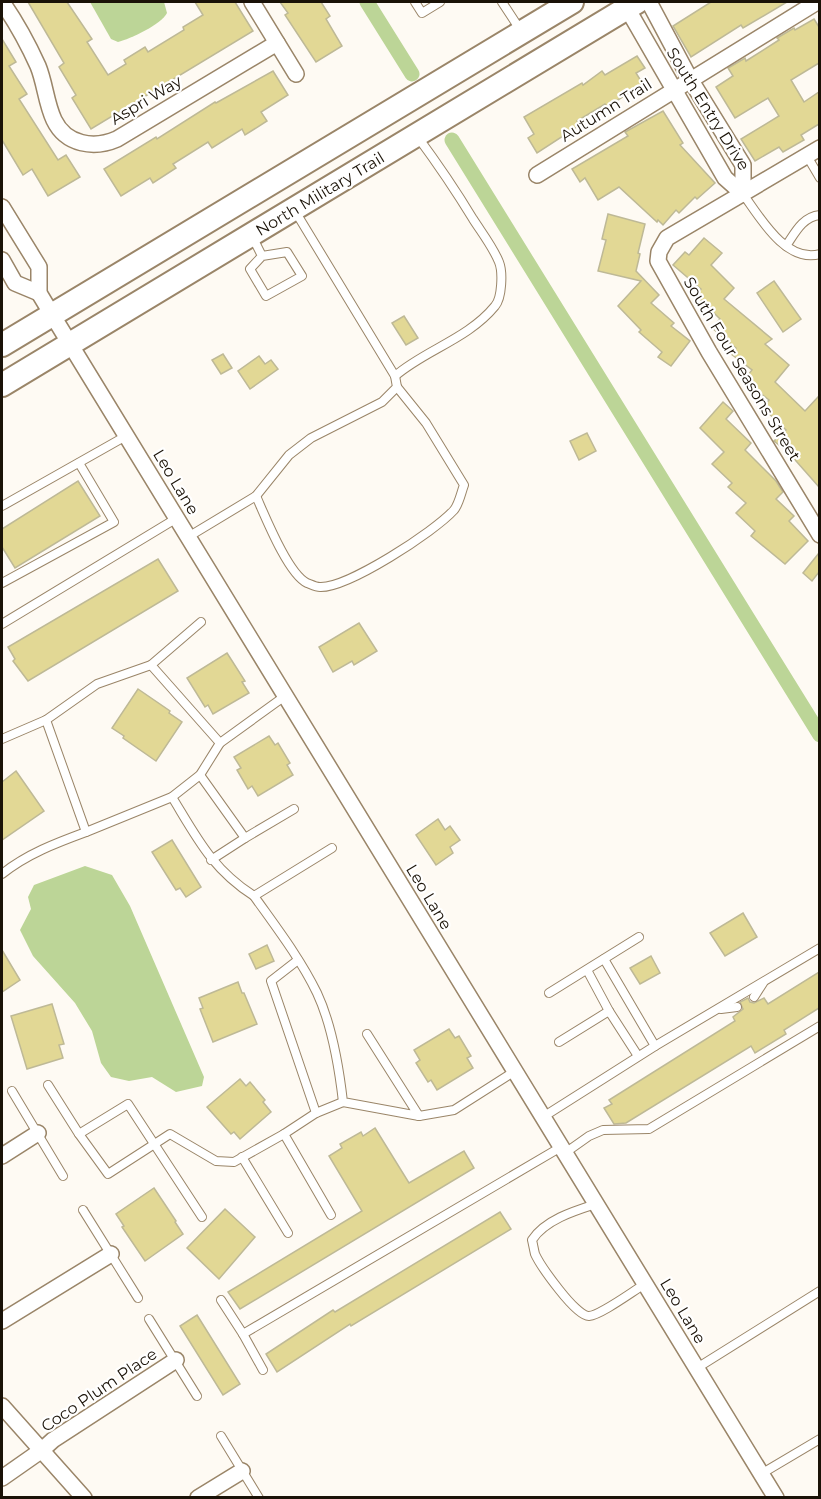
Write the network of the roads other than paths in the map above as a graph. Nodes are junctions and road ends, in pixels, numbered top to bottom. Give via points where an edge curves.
1 (2, 2) edge
2 (252, 2) edge
3 (415, 2) edge
4 (440, 2) edge
5 (502, 2) edge
6 (572, 2) edge
7 (649, 2) edge
8 (817, 2) edge
9 (632, 5) edge
10 (522, 32) junction
11 (277, 43) junction
12 (296, 74) dead end
13 (690, 79) junction
14 (673, 89) junction
15 (416, 135) junction
16 (813, 152) edge
17 (537, 175) dead end
18 (819, 178) edge
19 (743, 194) junction
20 (2, 207) edge
21 (294, 209) junction
22 (819, 215) edge
23 (251, 235) junction
24 (786, 246) junction
25 (819, 254) edge
26 (262, 256) junction
27 (2, 260) edge
28 (39, 292) junction
29 (52, 315) junction
30 (2, 345) edge
31 (70, 345) junction
32 (395, 376) junction
33 (2, 385) edge
34 (398, 387) junction
35 (126, 436) junction
36 (79, 463) junction
37 (256, 496) junction
38 (2, 507) edge
39 (177, 518) junction
40 (819, 535) edge
41 (188, 537) junction
42 (2, 583) edge
43 (201, 622) dead end
44 (2, 624) edge
45 (151, 665) junction
46 (285, 696) junction
47 (46, 720) junction
48 (2, 739) edge
49 (220, 743) junction
50 (200, 775) junction
51 (172, 797) junction
52 (294, 809) dead end
53 (86, 832) junction
54 (245, 838) junction
55 (332, 848) dead end
56 (211, 860) junction
57 (2, 874) edge
58 (254, 896) junction
59 (639, 937) dead end
60 (819, 948) edge
61 (604, 959) junction
62 (298, 960) junction
63 (587, 970) junction
64 (765, 981) junction
65 (549, 993) dead end
66 (754, 997) dead end
67 (737, 1007) dead end
68 (716, 1010) junction
69 (609, 1011) junction
70 (819, 1026) edge
71 (367, 1034) dead end
72 (559, 1042) dead end
73 (655, 1046) junction
74 (638, 1056) junction
75 (514, 1071) junction
76 (48, 1085) dead end
77 (12, 1091) dead end
78 (343, 1101) junction
79 (316, 1113) junction
80 (418, 1116) junction
81 (543, 1117) junction
82 (38, 1133) junction
83 (79, 1134) junction
84 (284, 1134) junction
85 (154, 1144) junction
86 (563, 1150) junction
87 (2, 1156) edge
88 (242, 1157) junction
89 (63, 1176) dead end
90 (596, 1204) junction
91 (83, 1210) dead end
92 (331, 1215) dead end
93 (202, 1217) dead end
94 (288, 1233) dead end
95 (111, 1254) junction
96 (645, 1284) junction
97 (819, 1291) edge
98 (138, 1298) dead end
99 (221, 1300) dead end
100 (149, 1319) dead end
101 (2, 1321) edge
102 (243, 1335) junction
103 (176, 1360) junction
104 (697, 1368) junction
105 (263, 1370) dead end
106 (197, 1396) dead end
107 (2, 1406) edge
108 (221, 1436) dead end
109 (819, 1439) edge
110 (42, 1450) junction
111 (242, 1471) junction
112 (761, 1474) junction
113 (2, 1478) edge
114 (84, 1497) edge
115 (198, 1497) edge
116 (259, 1497) edge
117 (776, 1497) edge

1 - 11 street, Aspri Way via 39,69 53,119 67,136 86,145 117,139
2 - 11 street
3 - 4 lane via 422,13
5 - 10 lane
6 - 10 main road
7 - 13 street, South Entry Drive
8 - 13 street, Autumn Trail
9 - 14 street, South Entry Drive
9 - 15 main road, North Military Trail
10 - 29 main road
11 - 12 street
13 - 14 street, Autumn Trail
13 - 19 street, South Entry Drive via 743,165
14 - 17 street, Autumn Trail
14 - 19 street, South Entry Drive via 725,178
15 - 21 main road, North Military Trail
15 - 32 lane via 489,244 502,279 497,304 485,316 456,339
16 - 18 lane
16 - 19 street
19 - 24 lane
19 - 40 street, South Four Seasons Street via 667,238 658,261
20 - 28 street via 39,267
21 - 23 main road, North Military Trail
21 - 32 lane
22 - 24 lane via 801,224
23 - 26 lane
23 - 31 main road, North Military Trail
24 - 25 lane via 795,253
26 - 26 lane via 250,269 266,296 302,276 287,252
27 - 28 street via 15,283
28 - 29 street, Leo Lane
29 - 30 main road
29 - 31 street, Leo Lane
31 - 33 main road, North Military Trail
31 - 35 street, Leo Lane
32 - 34 lane
34 - 37 lane via 382,402 311,438 289,454
34 - 37 lane via 426,423 464,485 456,508 438,525 388,559 319,587 304,582 280,549
35 - 36 lane
35 - 39 street, Leo Lane
36 - 38 lane
36 - 42 lane via 114,522
37 - 41 lane
39 - 41 street, Leo Lane
39 - 44 lane
41 - 46 street, Leo Lane
43 - 45 lane
45 - 47 lane via 98,684
45 - 49 lane
46 - 49 lane
46 - 75 street, Leo Lane
47 - 48 lane
47 - 53 lane
49 - 50 lane
50 - 51 lane
50 - 54 lane
51 - 53 lane
51 - 56 lane
52 - 54 lane
53 - 57 lane via 52,844
54 - 56 lane
55 - 58 lane
56 - 58 lane
58 - 62 lane
59 - 61 lane
60 - 64 lane
61 - 63 lane
61 - 73 lane
62 - 78 lane via 318,994 338,1058
62 - 79 lane via 271,981
63 - 65 lane
63 - 69 lane
64 - 66 lane
64 - 68 lane
67 - 68 lane
68 - 73 lane
69 - 72 lane
69 - 74 lane
70 - 86 lane via 650,1129 603,1130
71 - 80 lane
73 - 74 lane
74 - 81 lane
75 - 80 lane via 454,1110
75 - 81 street, Leo Lane
76 - 83 lane
77 - 82 lane
78 - 79 lane
78 - 80 lane
79 - 84 lane
81 - 86 street, Leo Lane
82 - 87 street
82 - 89 lane
83 - 85 lane via 108,1174
83 - 85 lane via 128,1104
84 - 88 lane
84 - 92 lane
85 - 88 lane via 170,1134 216,1161 234,1162
85 - 93 lane
86 - 90 street, Leo Lane
86 - 102 lane
88 - 94 lane
90 - 96 street, Leo Lane
90 - 96 lane via 549,1224 535,1235 532,1240 536,1255 572,1306 584,1315 608,1308
91 - 95 lane
95 - 98 lane
95 - 101 street
96 - 104 street, Leo Lane
97 - 104 lane
99 - 102 lane
100 - 103 lane
102 - 105 lane
103 - 106 lane
103 - 110 street, Coco Plum Place
104 - 112 street, Leo Lane
107 - 110 street
108 - 111 lane
109 - 112 lane
110 - 113 street, Coco Plum Place
110 - 114 street
111 - 115 street
111 - 116 lane
112 - 117 street, Leo Lane

